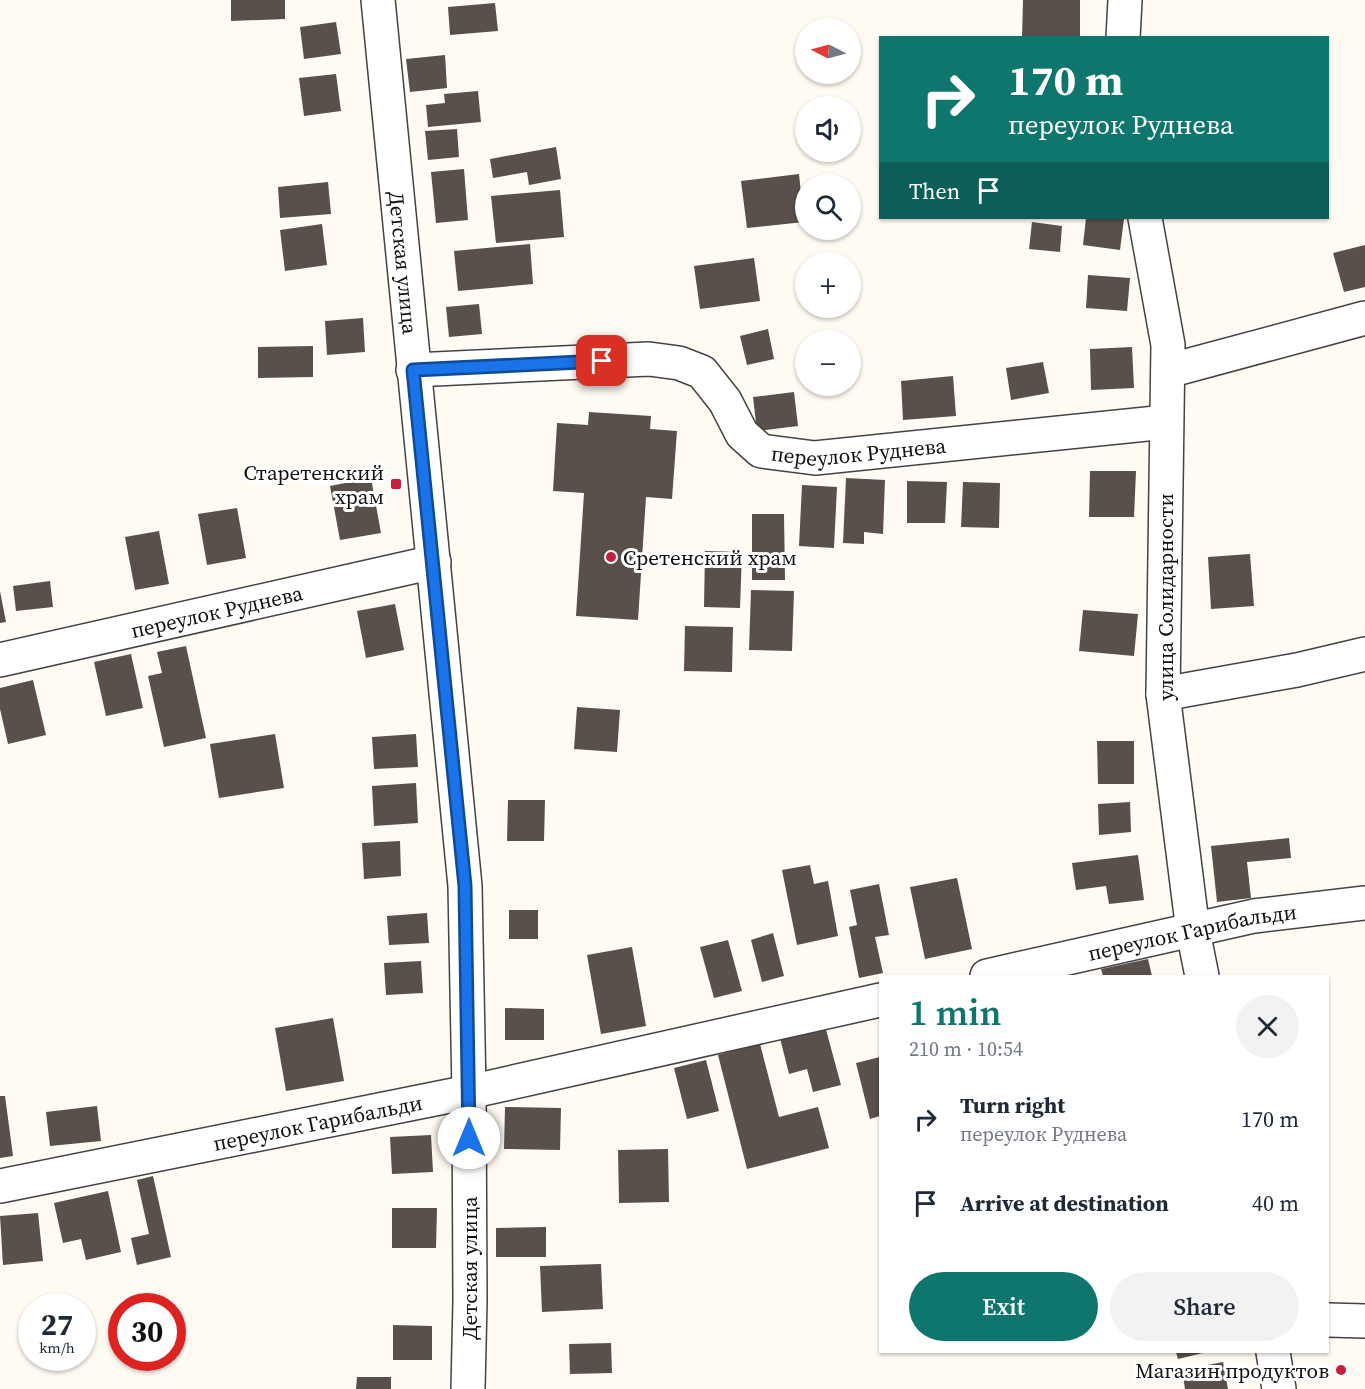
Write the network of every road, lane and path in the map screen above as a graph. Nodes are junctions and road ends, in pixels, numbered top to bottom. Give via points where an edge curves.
1 (378, 0) edge
2 (1125, 0) edge
3 (1124, 36) edge
4 (1145, 219) edge
5 (1365, 318) edge
6 (413, 370) junction
7 (1168, 371) junction
8 (1166, 422) junction
9 (434, 562) junction
10 (1365, 654) edge
11 (0, 660) edge
12 (1163, 694) junction
13 (1365, 903) edge
14 (1193, 931) junction
15 (992, 975) edge
16 (1202, 975) edge
17 (879, 1000) edge
18 (469, 1092) junction
19 (0, 1186) edge
20 (1329, 1320) edge
21 (1365, 1321) edge
22 (1273, 1353) edge
23 (468, 1389) edge
24 (1279, 1389) edge

1 - 6 street, Детская улица
2 - 3 street
4 - 7 street, улица Солидарности via 1168,345
5 - 7 street
6 - 8 street, переулок Руднева via 649,359 679,363 702,372 725,401 742,434 761,451 815,458
6 - 9 street, Детская улица
7 - 8 street, улица Солидарности
8 - 12 street, улица Солидарности
9 - 11 street, переулок Руднева
9 - 18 street, Детская улица via 465,886
10 - 12 street
12 - 14 street, улица Солидарности
13 - 14 street, переулок Гарибальди via 1254,916
14 - 15 street, переулок Гарибальди
14 - 16 street, улица Солидарности
17 - 18 street, переулок Гарибальди
18 - 19 street, переулок Гарибальди
18 - 23 street, Детская улица
20 - 21 street
22 - 24 street

